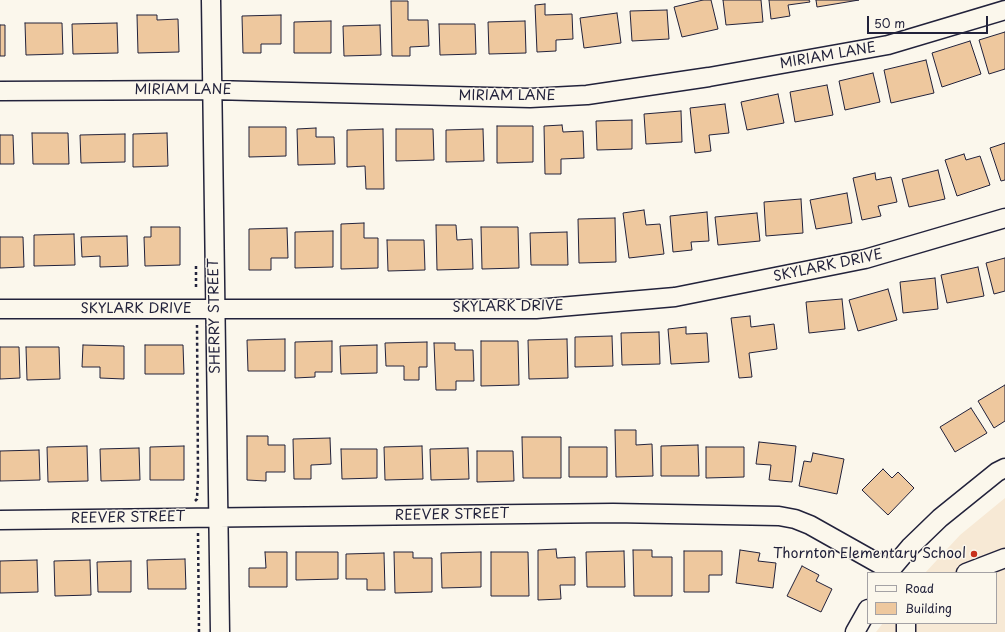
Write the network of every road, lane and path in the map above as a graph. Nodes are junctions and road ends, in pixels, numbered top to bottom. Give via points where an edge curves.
1 (211, 0) edge
2 (1005, 10) edge
3 (212, 90) junction
4 (0, 91) edge
5 (1005, 218) edge
6 (215, 308) junction
7 (0, 310) edge
8 (197, 321) dead end
9 (1005, 468) edge
10 (194, 502) dead end
11 (219, 517) junction
12 (0, 520) edge
13 (198, 533) dead end
14 (1005, 558) edge
15 (889, 572) edge
16 (969, 572) edge
17 (867, 611) edge
18 (199, 632) edge
19 (220, 632) edge
20 (855, 632) edge

1 - 3 street, SHERRY STREET
2 - 3 street, MIRIAM LANE via 888,45 709,77 587,95 530,98
3 - 4 street, MIRIAM LANE
3 - 6 street, SHERRY STREET
5 - 6 street, SKYLARK DRIVE via 865,259 675,297 536,309
6 - 7 street, SKYLARK DRIVE
6 - 11 street, SHERRY STREET
8 - 10 path via 198,476 197,499
9 - 15 street via 940,518 910,546
11 - 12 street, REEVER STREET
11 - 15 street, REEVER STREET via 613,513 779,516 810,525
11 - 19 street, SHERRY STREET
13 - 18 path
14 - 16 street
17 - 20 street

